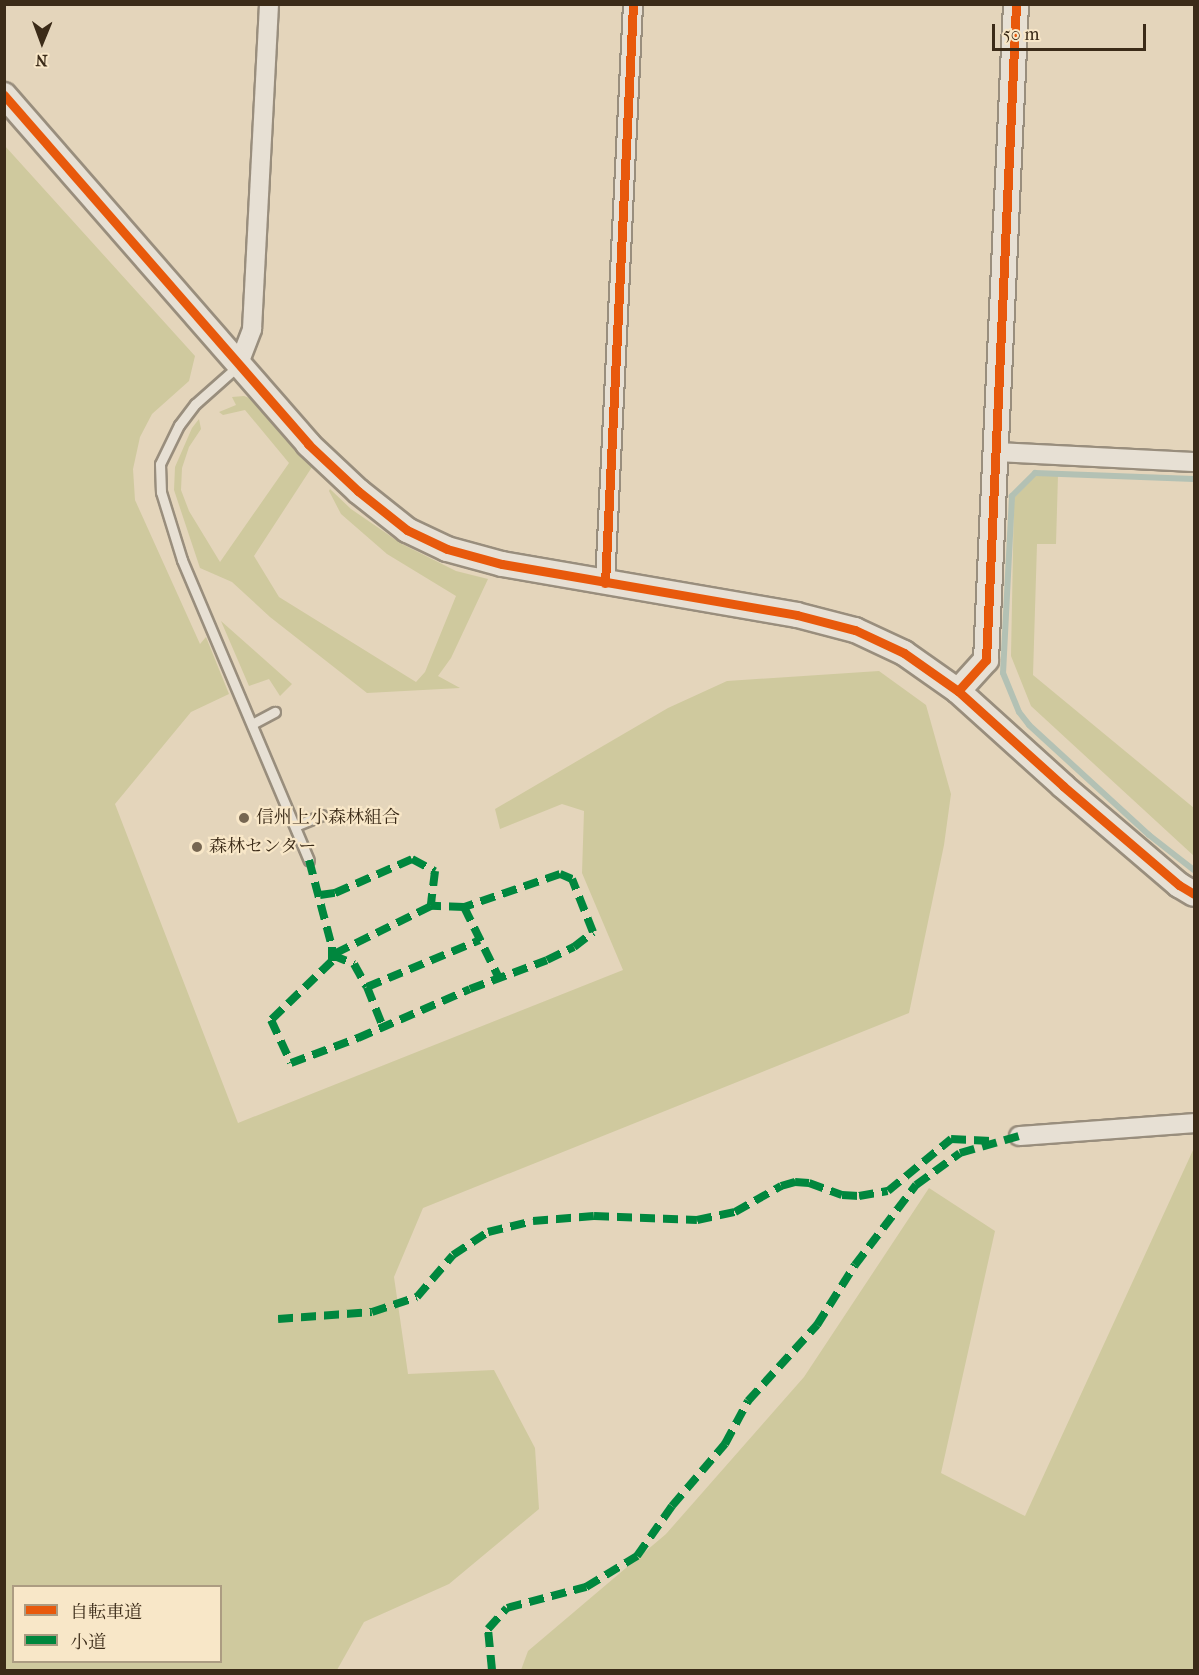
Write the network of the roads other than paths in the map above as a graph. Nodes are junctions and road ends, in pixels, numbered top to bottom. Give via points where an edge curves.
1 (269, 4) edge
2 (633, 4) edge
3 (1016, 4) edge
4 (4, 95) edge
5 (238, 366) junction
6 (996, 452) junction
7 (1194, 462) edge
8 (605, 583) junction
9 (958, 691) junction
10 (275, 712) dead end
11 (252, 724) junction
12 (322, 815) dead end
13 (295, 826) junction
14 (309, 860) dead end
15 (1194, 894) edge
16 (1194, 1123) edge
17 (1019, 1136) dead end

1 - 5 street via 252,328
2 - 8 street
3 - 6 street
4 - 5 street
5 - 8 street via 308,444 407,530 447,549 502,564
5 - 11 lane via 195,404 179,424 160,464 161,492 182,560
6 - 7 street
6 - 9 street via 986,660
8 - 9 street via 797,615 855,630 904,653
9 - 15 street via 1063,786
10 - 11 lane
11 - 13 lane
12 - 13 lane
13 - 14 lane
16 - 17 street

